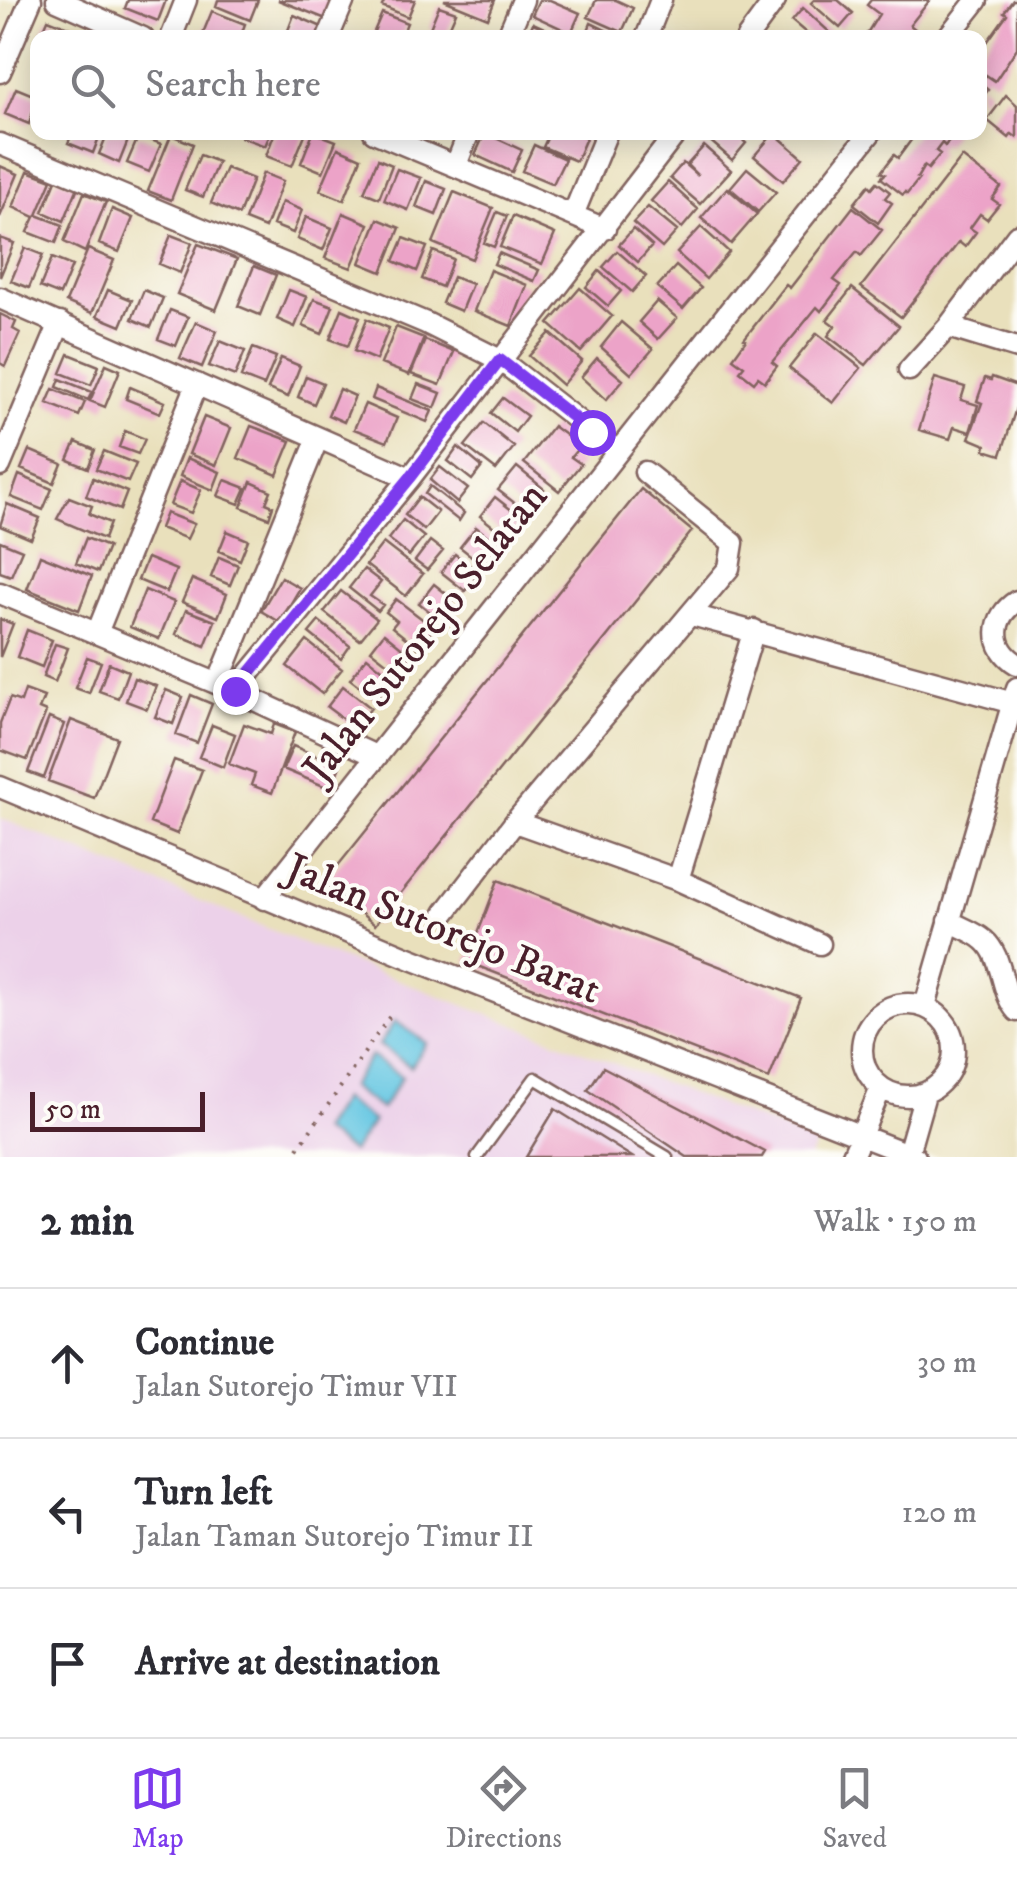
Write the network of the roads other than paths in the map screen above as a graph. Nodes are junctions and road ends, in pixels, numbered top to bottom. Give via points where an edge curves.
1 (32, 0) edge
2 (57, 0) edge
3 (186, 0) edge
4 (344, 0) edge
5 (522, 0) edge
6 (661, 0) edge
7 (775, 0) edge
8 (977, 0) edge
9 (124, 30) edge
10 (173, 30) edge
11 (331, 30) edge
12 (511, 30) edge
13 (649, 30) edge
14 (754, 30) edge
15 (953, 30) edge
16 (0, 72) edge
17 (394, 140) edge
18 (466, 140) edge
19 (604, 140) edge
20 (671, 140) edge
21 (865, 140) edge
22 (0, 144) edge
23 (456, 164) junction
24 (573, 215) junction
25 (606, 229) junction
26 (1017, 235) edge
27 (0, 298) edge
28 (60, 323) junction
29 (948, 328) junction
30 (1017, 348) edge
31 (500, 360) junction
32 (909, 370) dead end
33 (197, 384) junction
34 (318, 438) junction
35 (617, 451) junction
36 (0, 466) edge
37 (645, 472) dead end
38 (410, 478) junction
39 (0, 593) edge
40 (1017, 601) edge
41 (692, 614) junction
42 (754, 630) junction
43 (96, 633) junction
44 (1017, 664) edge
45 (227, 687) junction
46 (1015, 695) edge
47 (376, 756) junction
48 (0, 787) edge
49 (515, 822) junction
50 (678, 880) junction
51 (264, 899) junction
52 (445, 914) dead end
53 (949, 921) junction
54 (820, 944) dead end
55 (925, 1006) junction
56 (1017, 1012) edge
57 (881, 1088) junction
58 (925, 1094) junction
59 (860, 1135) junction
60 (910, 1156) edge
61 (477, 1157) edge
62 (667, 1157) edge
63 (852, 1157) edge

1 - 16 street
2 - 9 street
3 - 10 street
4 - 11 street
5 - 12 street
6 - 13 street
7 - 14 street
8 - 15 street
17 - 23 street
18 - 23 street
19 - 24 street
20 - 25 street
21 - 35 street, Jalan Sutorejo Selatan
22 - 31 street
23 - 24 street
24 - 25 street
25 - 31 street
26 - 29 street
27 - 28 street
28 - 33 street
28 - 36 street
29 - 30 street
29 - 32 street
31 - 35 street
31 - 38 street
33 - 34 street
33 - 43 street
34 - 38 street
34 - 45 street
35 - 47 street, Jalan Sutorejo Selatan
37 - 41 street via 733,544 729,568
38 - 45 street
39 - 43 street
40 - 44 street via 1004,611 996,632 1004,654
41 - 42 street
41 - 49 street
42 - 46 street
42 - 50 street
43 - 45 street
45 - 47 street
46 - 53 street
47 - 51 street, Jalan Sutorejo Selatan
48 - 51 street, Jalan Sutorejo Barat
49 - 50 street
49 - 52 street
50 - 54 street
51 - 59 street, Jalan Sutorejo Barat
53 - 55 street
53 - 56 street via 991,948
55 - 57 street via 896,1005 864,1035 864,1064
55 - 58 street via 938,1014 954,1042 949,1073
57 - 58 street via 894,1095
57 - 59 street
58 - 60 street
59 - 60 street, Jalan Sutorejo Barat
59 - 63 street
61 - 62 lane via 535,1078

